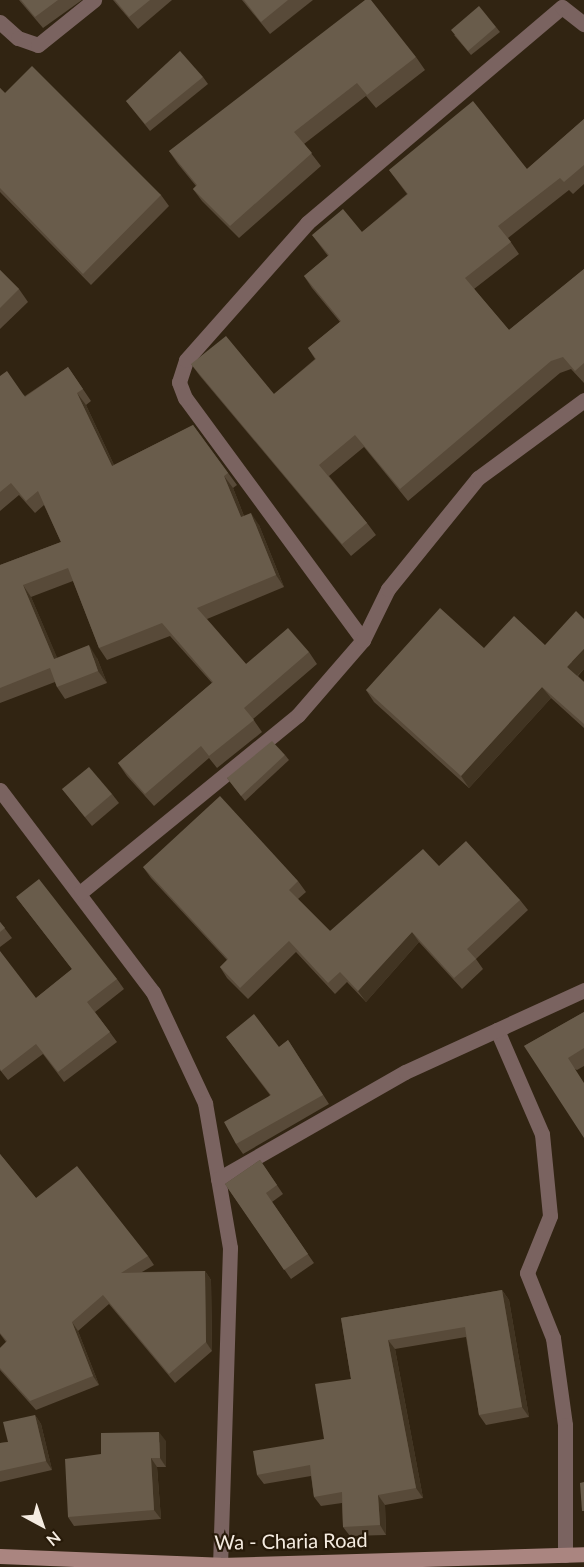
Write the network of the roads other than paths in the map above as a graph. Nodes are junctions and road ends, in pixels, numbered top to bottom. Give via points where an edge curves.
1 (94, 0) edge
2 (0, 22) edge
3 (584, 24) edge
4 (584, 400) edge
5 (363, 640) junction
6 (0, 790) edge
7 (81, 892) junction
8 (584, 990) edge
9 (497, 1030) junction
10 (218, 1179) junction
11 (584, 1554) edge
12 (565, 1555) junction
13 (0, 1556) edge
14 (220, 1565) junction

1 - 2 street via 38,45 18,38
3 - 5 street via 562,7 307,223 186,360 179,382 185,398
4 - 5 street via 478,478 388,589
5 - 7 street via 298,715
6 - 7 street
7 - 10 street via 153,992 206,1103
8 - 9 street
9 - 10 street via 405,1072
9 - 12 street via 542,1134 550,1216 527,1273 553,1338 565,1425
10 - 14 street via 230,1248
11 - 12 street, Wa - Charia Road
12 - 14 street, Wa - Charia Road
13 - 14 street, Wa - Charia Road

